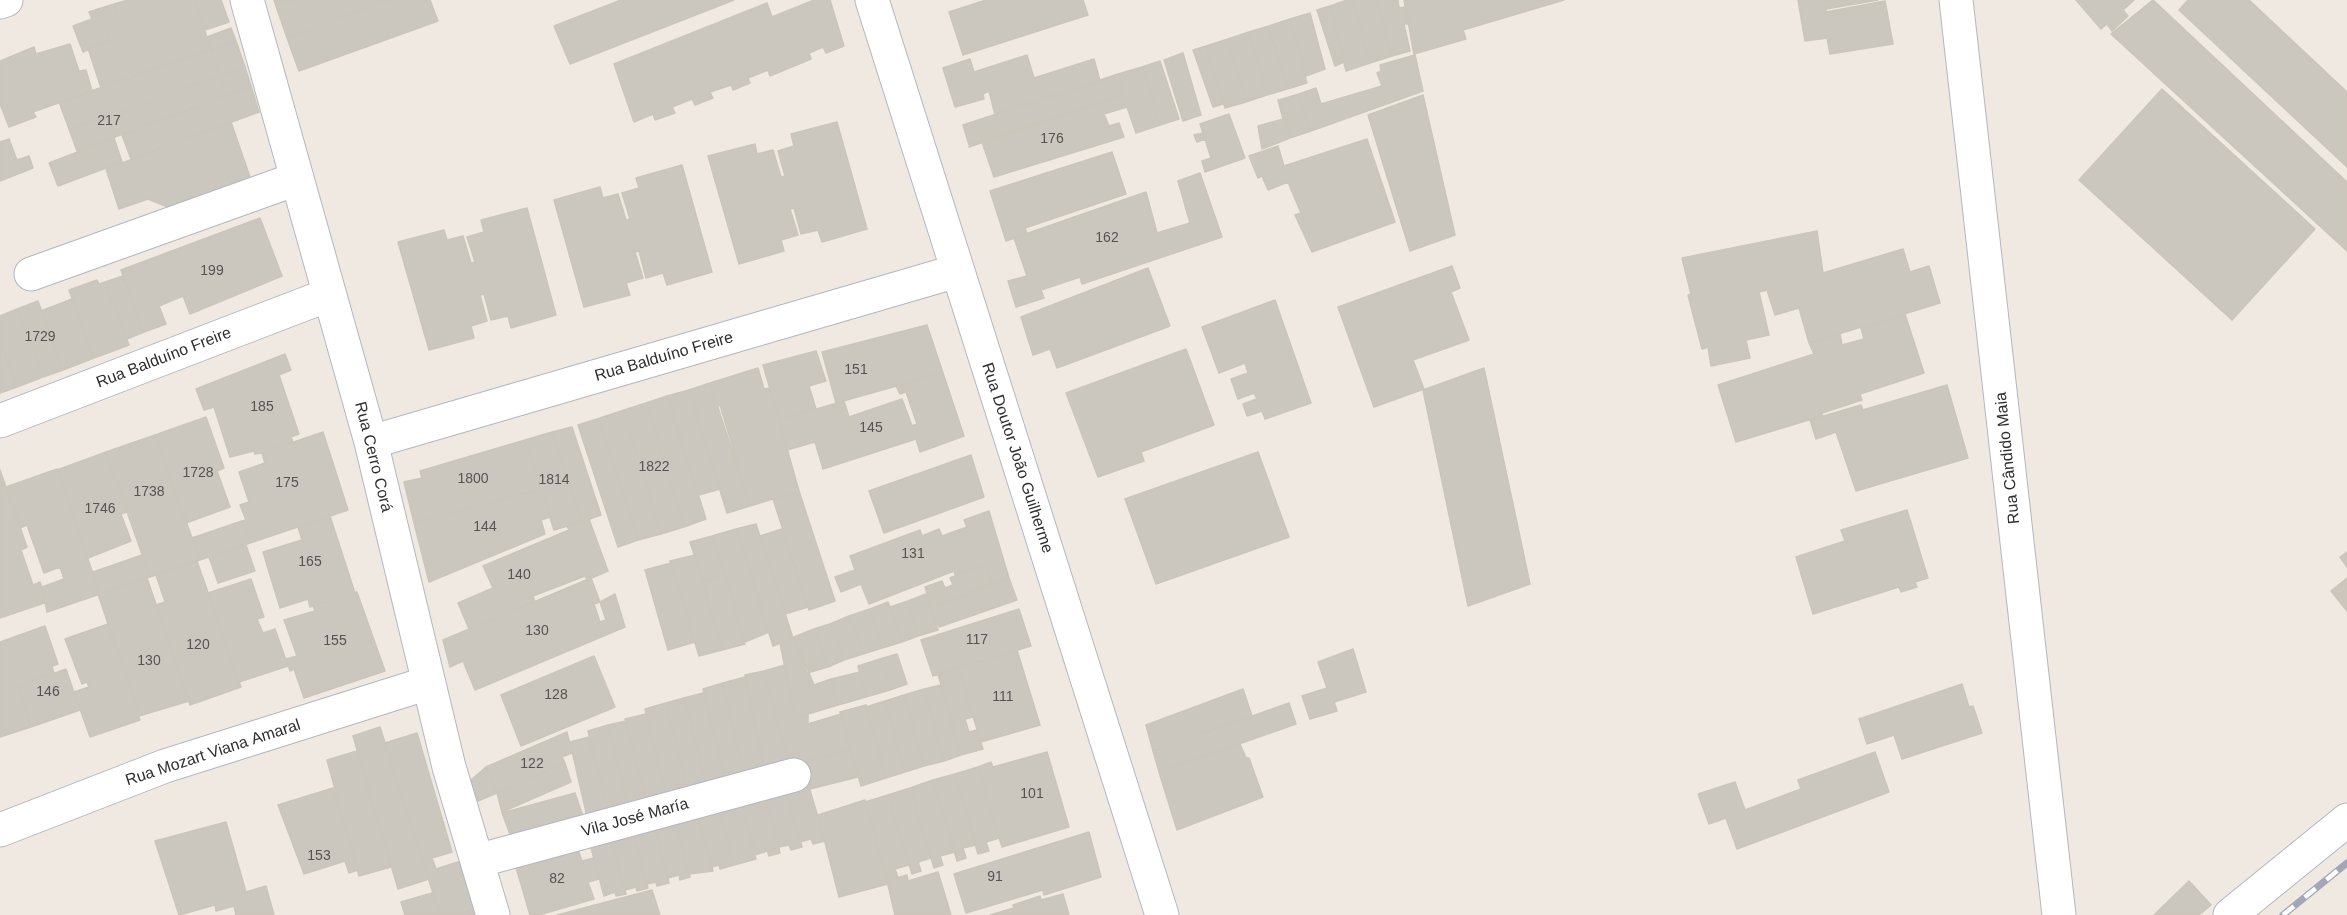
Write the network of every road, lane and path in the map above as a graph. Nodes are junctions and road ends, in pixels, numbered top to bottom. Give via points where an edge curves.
1 (6, 0) edge
2 (247, 0) edge
3 (872, 0) edge
4 (1956, 0) edge
5 (0, 2) edge
6 (296, 179) junction
7 (957, 271) junction
8 (31, 274) dead end
9 (328, 295) junction
10 (0, 421) edge
11 (371, 442) junction
12 (428, 683) junction
13 (794, 775) dead end
14 (2347, 820) edge
15 (0, 830) edge
16 (477, 861) junction
17 (492, 915) edge
18 (1162, 915) edge
19 (2059, 915) edge
20 (2230, 915) edge

1 - 5 street
2 - 6 street, Rua Cerro Corá
3 - 7 street, Rua Doutor João Guilherme
4 - 19 street, Rua Cândido Maia
6 - 8 street
6 - 9 street, Rua Cerro Corá
7 - 11 street, Rua Balduíno Freire
7 - 18 street, Rua Doutor João Guilherme
9 - 10 street, Rua Balduíno Freire
9 - 11 street, Rua Cerro Corá
11 - 12 street, Rua Cerro Corá
12 - 15 street, Rua Mozart Viana Amaral via 165,766
12 - 16 street, Rua Cerro Corá
13 - 16 street, Vila José María
14 - 20 street
16 - 17 street, Rua Cerro Corá

